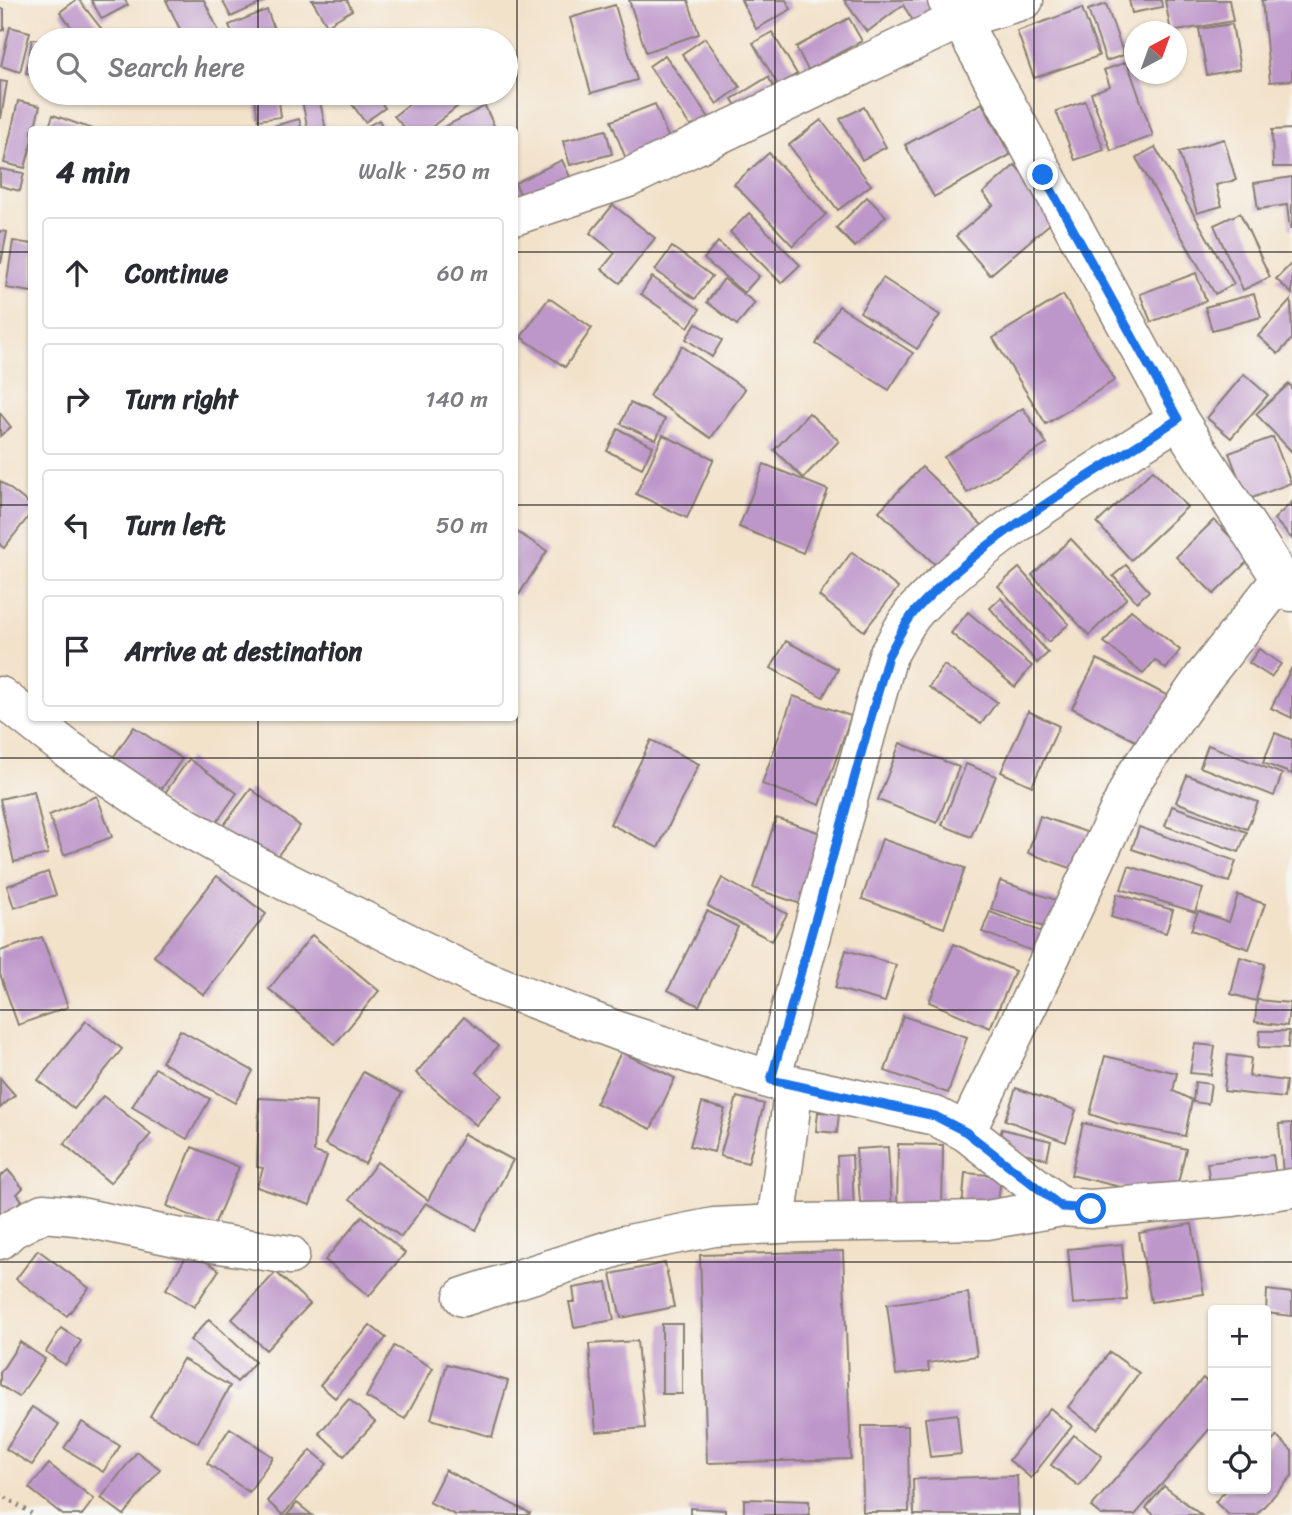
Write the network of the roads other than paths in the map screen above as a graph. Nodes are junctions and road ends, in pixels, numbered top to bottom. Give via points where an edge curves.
1 (1024, 0) edge
2 (953, 9) edge
3 (518, 215) edge
4 (1178, 419) junction
5 (1286, 585) edge
6 (0, 696) edge
7 (28, 718) edge
8 (32, 721) edge
9 (783, 1082) junction
10 (966, 1132) junction
11 (1292, 1188) edge
12 (1062, 1207) junction
13 (776, 1224) junction
14 (0, 1240) edge
15 (290, 1255) dead end
16 (463, 1297) dead end

1 - 2 street
2 - 3 street via 628,178
2 - 4 street
4 - 5 street
4 - 9 street via 1025,519 953,574 914,612 888,656
5 - 10 street via 1202,678 1134,778
6 - 7 street
8 - 9 street via 163,814 478,978 621,1032
9 - 10 street via 935,1116
9 - 13 street
10 - 12 street
11 - 12 street via 1091,1209
12 - 13 street via 987,1220
13 - 16 street via 714,1227 624,1245
14 - 15 street via 43,1213

